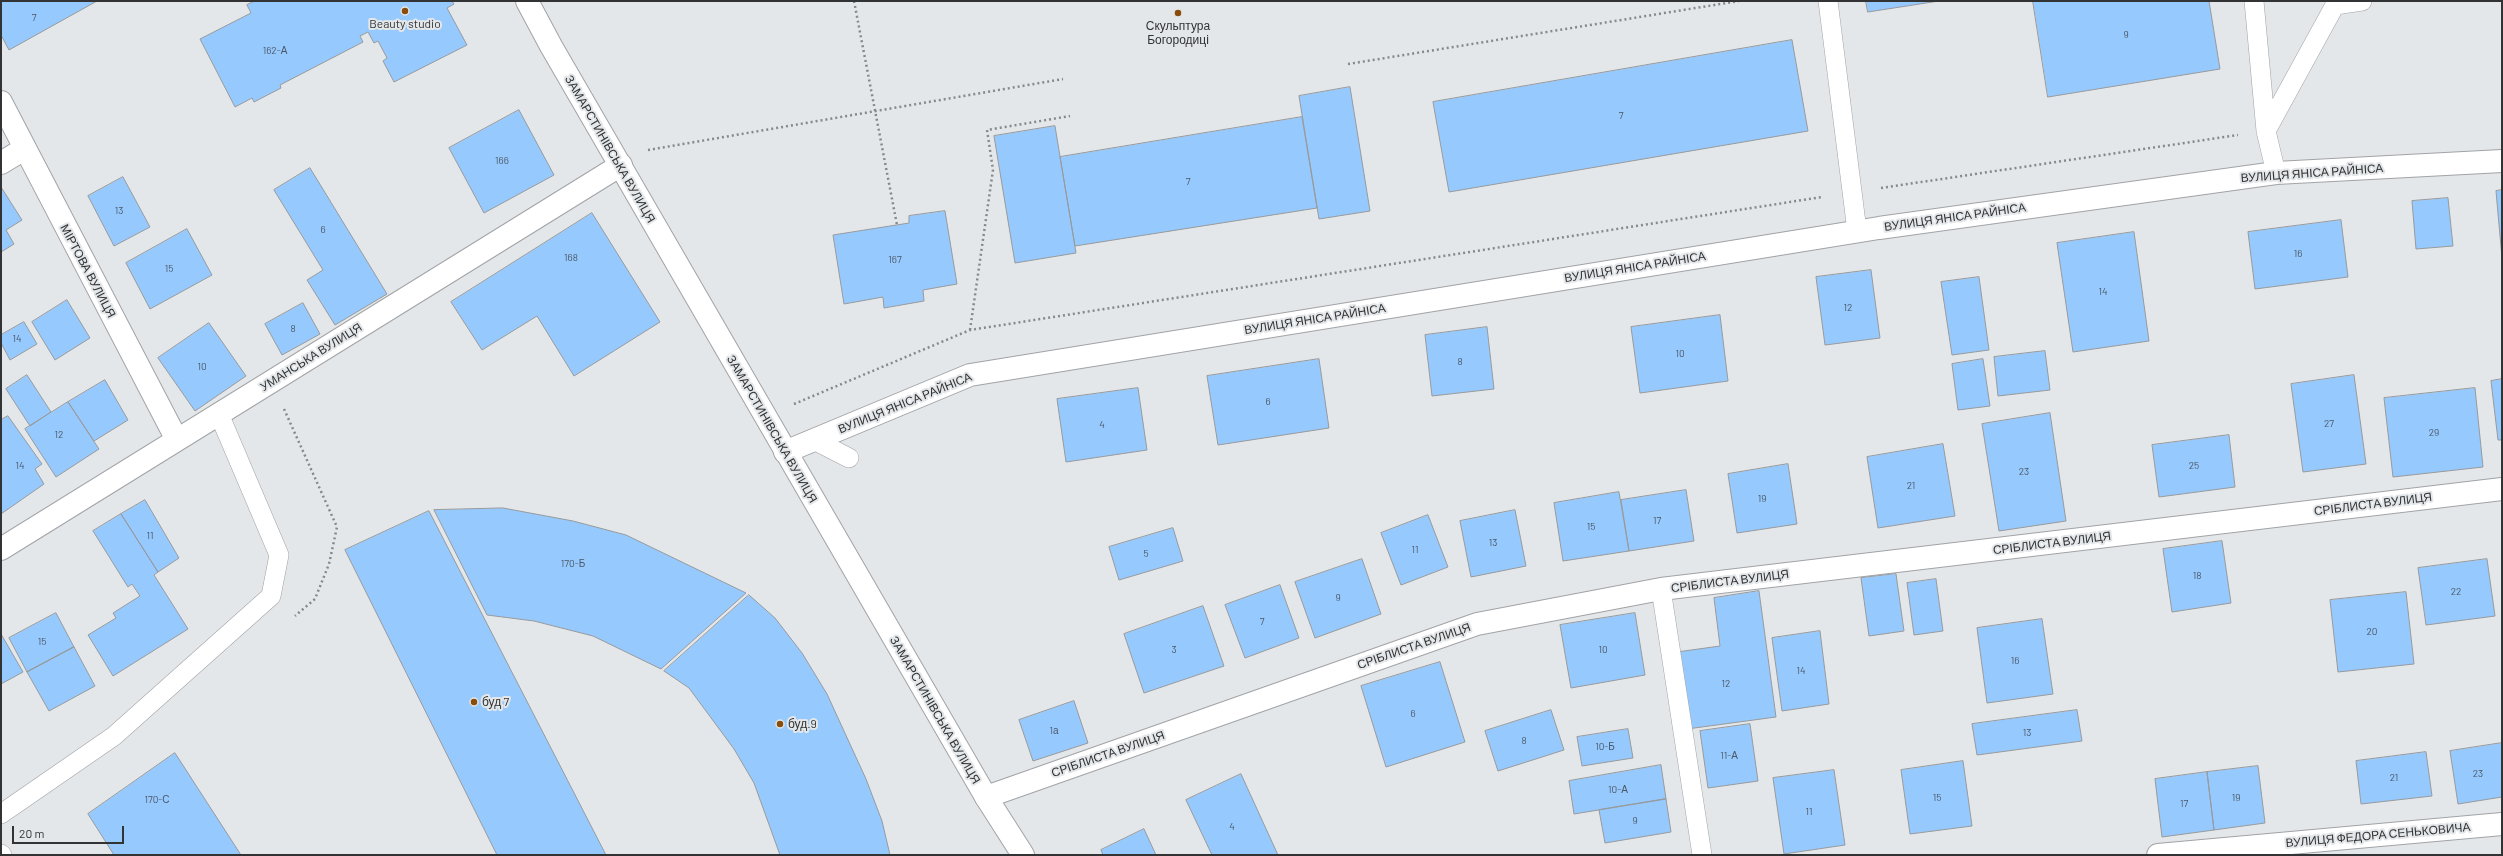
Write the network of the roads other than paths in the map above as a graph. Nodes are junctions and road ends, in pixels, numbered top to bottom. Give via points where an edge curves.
1 (527, 1) edge
2 (1828, 1) edge
3 (2254, 1) edge
4 (2362, 1) edge
5 (1, 102) edge
6 (2266, 131) junction
7 (24, 149) junction
8 (2502, 161) edge
9 (1, 163) edge
10 (620, 165) junction
11 (2276, 173) junction
12 (1857, 231) junction
13 (219, 414) junction
14 (177, 440) junction
15 (814, 440) junction
16 (784, 452) junction
17 (849, 458) dead end
18 (2502, 489) edge
19 (1, 549) edge
20 (1661, 589) junction
21 (986, 797) junction
22 (1, 814) edge
23 (2502, 824) edge
24 (1023, 855) edge
25 (1702, 855) edge
26 (2158, 855) edge

1 - 10 street, ЗАМАРСТИНІВСЬКА ВУЛИЦЯ via 550,46
2 - 12 lane
3 - 6 lane
4 - 6 lane via 2335,5
5 - 7 street, МІРТОВА ВУЛИЦЯ
6 - 11 lane
7 - 9 street
7 - 14 street, МІРТОВА ВУЛИЦЯ
8 - 11 street, ВУЛИЦЯ ЯНІСА РАЙНІСА
10 - 13 street, УМАНСЬКА ВУЛИЦЯ
10 - 16 street, ЗАМАРСТИНІВСЬКА ВУЛИЦЯ
11 - 12 street, ВУЛИЦЯ ЯНІСА РАЙНІСА
12 - 15 street, ВУЛИЦЯ ЯНІСА РАЙНІСА via 970,375
13 - 14 street, УМАНСЬКА ВУЛИЦЯ
13 - 22 lane via 279,555 271,596 114,736
14 - 19 street, УМАНСЬКА ВУЛИЦЯ
15 - 16 street, ВУЛИЦЯ ЯНІСА РАЙНІСА
15 - 17 lane
16 - 21 street, ЗАМАРСТИНІВСЬКА ВУЛИЦЯ
18 - 20 street, СРІБЛИСТА ВУЛИЦЯ
20 - 21 street, СРІБЛИСТА ВУЛИЦЯ via 1477,624
20 - 25 lane
21 - 24 street, ЗАМАРСТИНІВСЬКА ВУЛИЦЯ
23 - 26 street, ВУЛИЦЯ ФЕДОРА СЕНЬКОВИЧА

